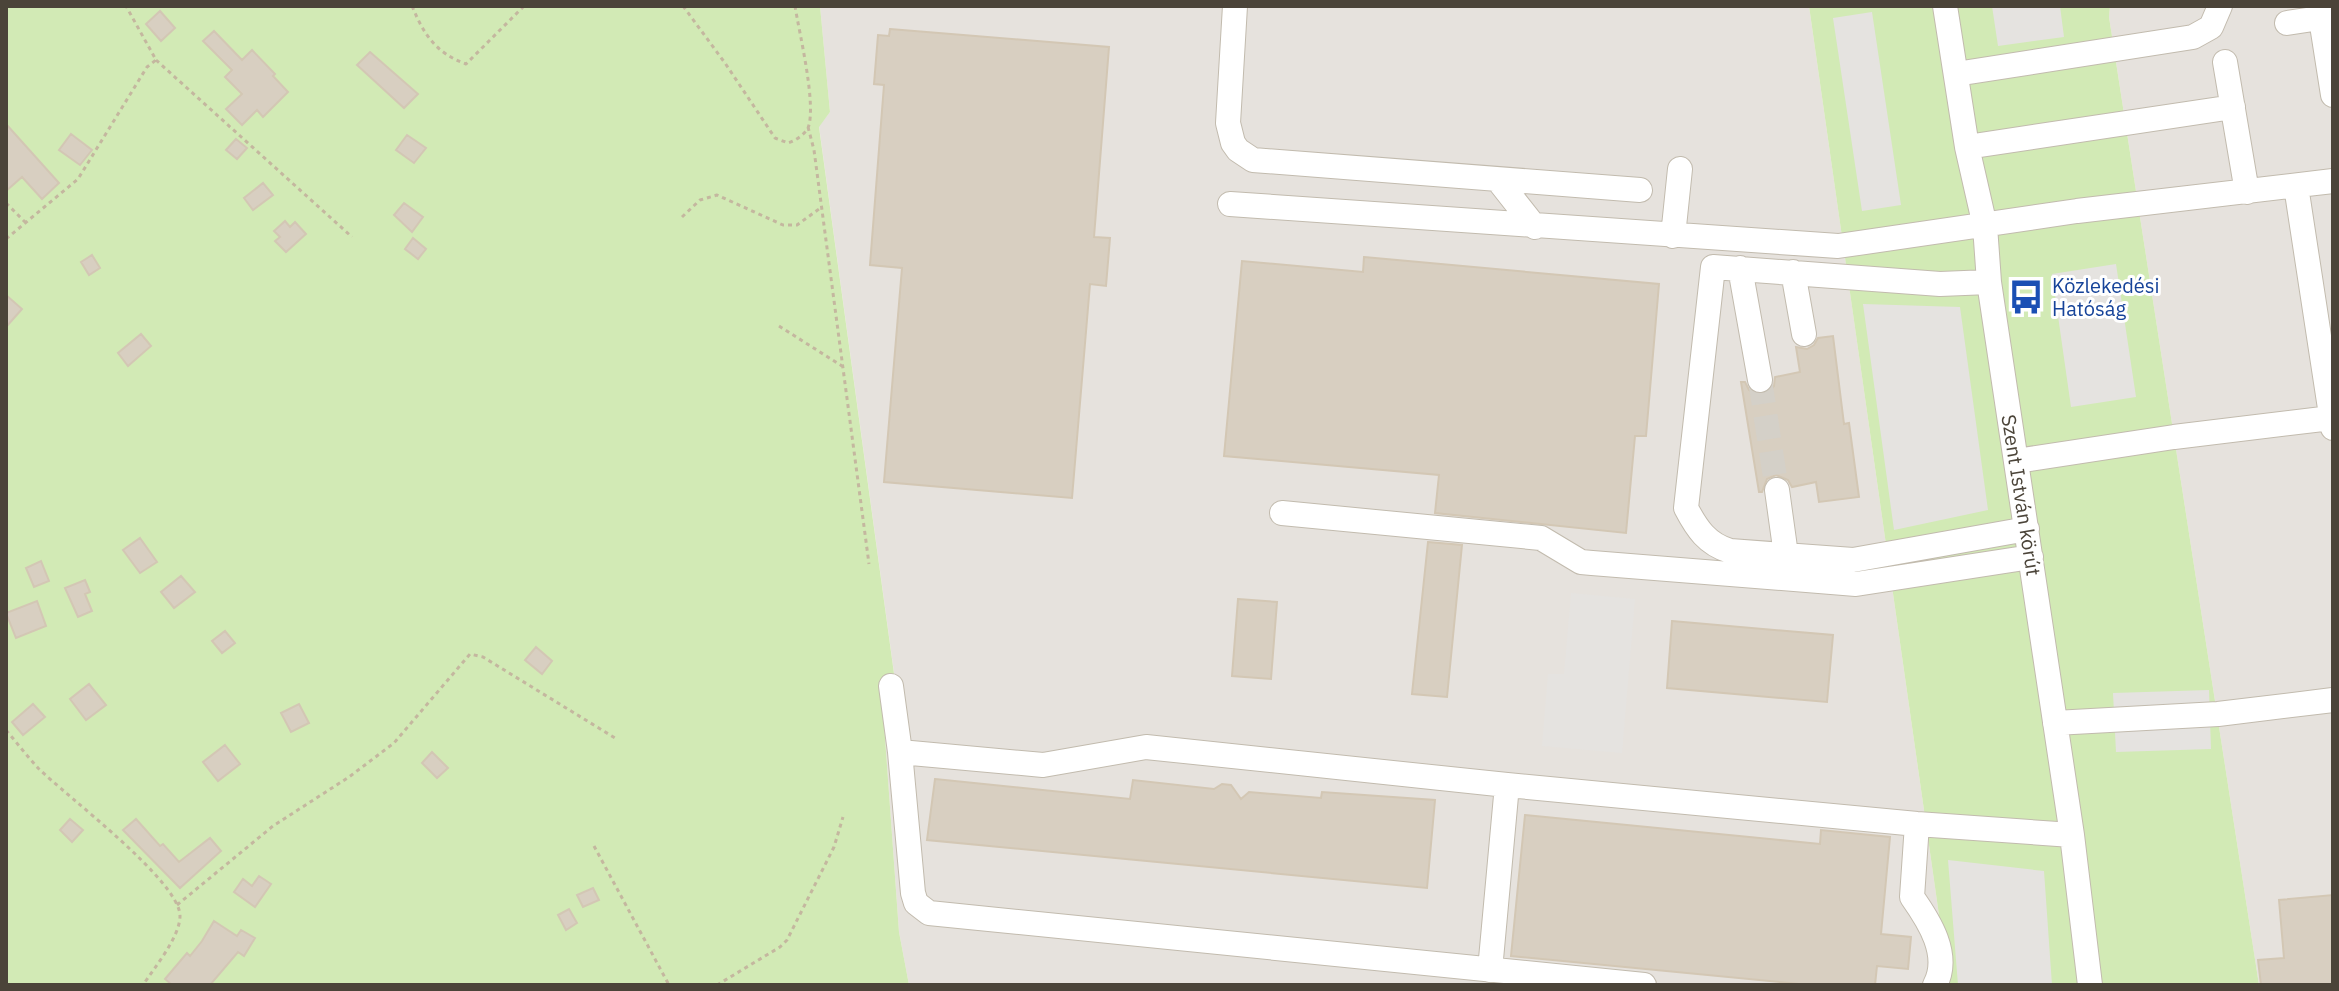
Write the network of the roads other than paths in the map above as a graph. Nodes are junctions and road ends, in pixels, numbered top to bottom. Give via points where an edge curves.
1 (1235, 6) edge
2 (1945, 6) edge
3 (2220, 6) edge
4 (2324, 13) edge
5 (2287, 23) dead end
6 (2225, 62) dead end
7 (1956, 74) junction
8 (2333, 95) edge
9 (2233, 107) junction
10 (1967, 147) junction
11 (1680, 169) dead end
12 (1498, 180) junction
13 (2333, 181) edge
14 (1543, 183) junction
15 (2296, 186) junction
16 (1640, 190) dead end
17 (2247, 192) junction
18 (1230, 204) dead end
19 (1985, 226) junction
20 (1538, 227) junction
21 (1673, 236) junction
22 (1740, 268) junction
23 (1793, 272) junction
24 (1989, 282) junction
25 (1804, 334) dead end
26 (1760, 380) tunnel mouth
27 (2332, 423) edge
28 (2016, 461) junction
29 (1777, 490) tunnel mouth
30 (1282, 513) dead end
31 (2027, 529) junction
32 (1786, 555) junction
33 (2031, 557) junction
34 (891, 686) dead end
35 (2333, 700) edge
36 (2055, 723) junction
37 (900, 752) junction
38 (1507, 785) junction
39 (1917, 824) junction
40 (2072, 835) junction
41 (1490, 970) junction
42 (1644, 985) edge
43 (1935, 985) edge
44 (2090, 985) edge

1 - 12 street via 1228,123 1233,143 1245,156 1262,162
2 - 7 street, Szent István körút
3 - 7 street via 2211,27 2193,37
4 - 5 street
4 - 8 street
6 - 9 street
7 - 10 street, Szent István körút
9 - 10 street
9 - 17 street
10 - 19 street, Szent István körút
11 - 21 street
12 - 14 street
12 - 20 street
13 - 15 street
14 - 16 street
14 - 20 street
15 - 17 street
15 - 27 street
17 - 19 street
18 - 20 street
19 - 21 street via 1838,246
19 - 24 street, Szent István körút
20 - 21 street
22 - 23 street
22 - 26 street
22 - 32 street via 1713,267 1686,508 1714,546
23 - 24 street via 1940,284
23 - 25 street
24 - 28 street, Szent István körút
27 - 28 street
28 - 31 street, Szent István körút
29 - 32 street
30 - 33 street via 1541,538 1581,562 1856,584
31 - 32 street via 1853,560
31 - 33 street, Szent István körút
33 - 36 street, Szent István körút
34 - 37 street
35 - 36 street via 2218,714
36 - 40 street, Szent István körút
37 - 38 street via 1043,765 1146,747
37 - 41 street via 913,893 929,913
38 - 39 street
38 - 41 street
39 - 40 street
39 - 43 street via 1912,897 1937,938
40 - 44 street, Szent István körút
41 - 42 street

